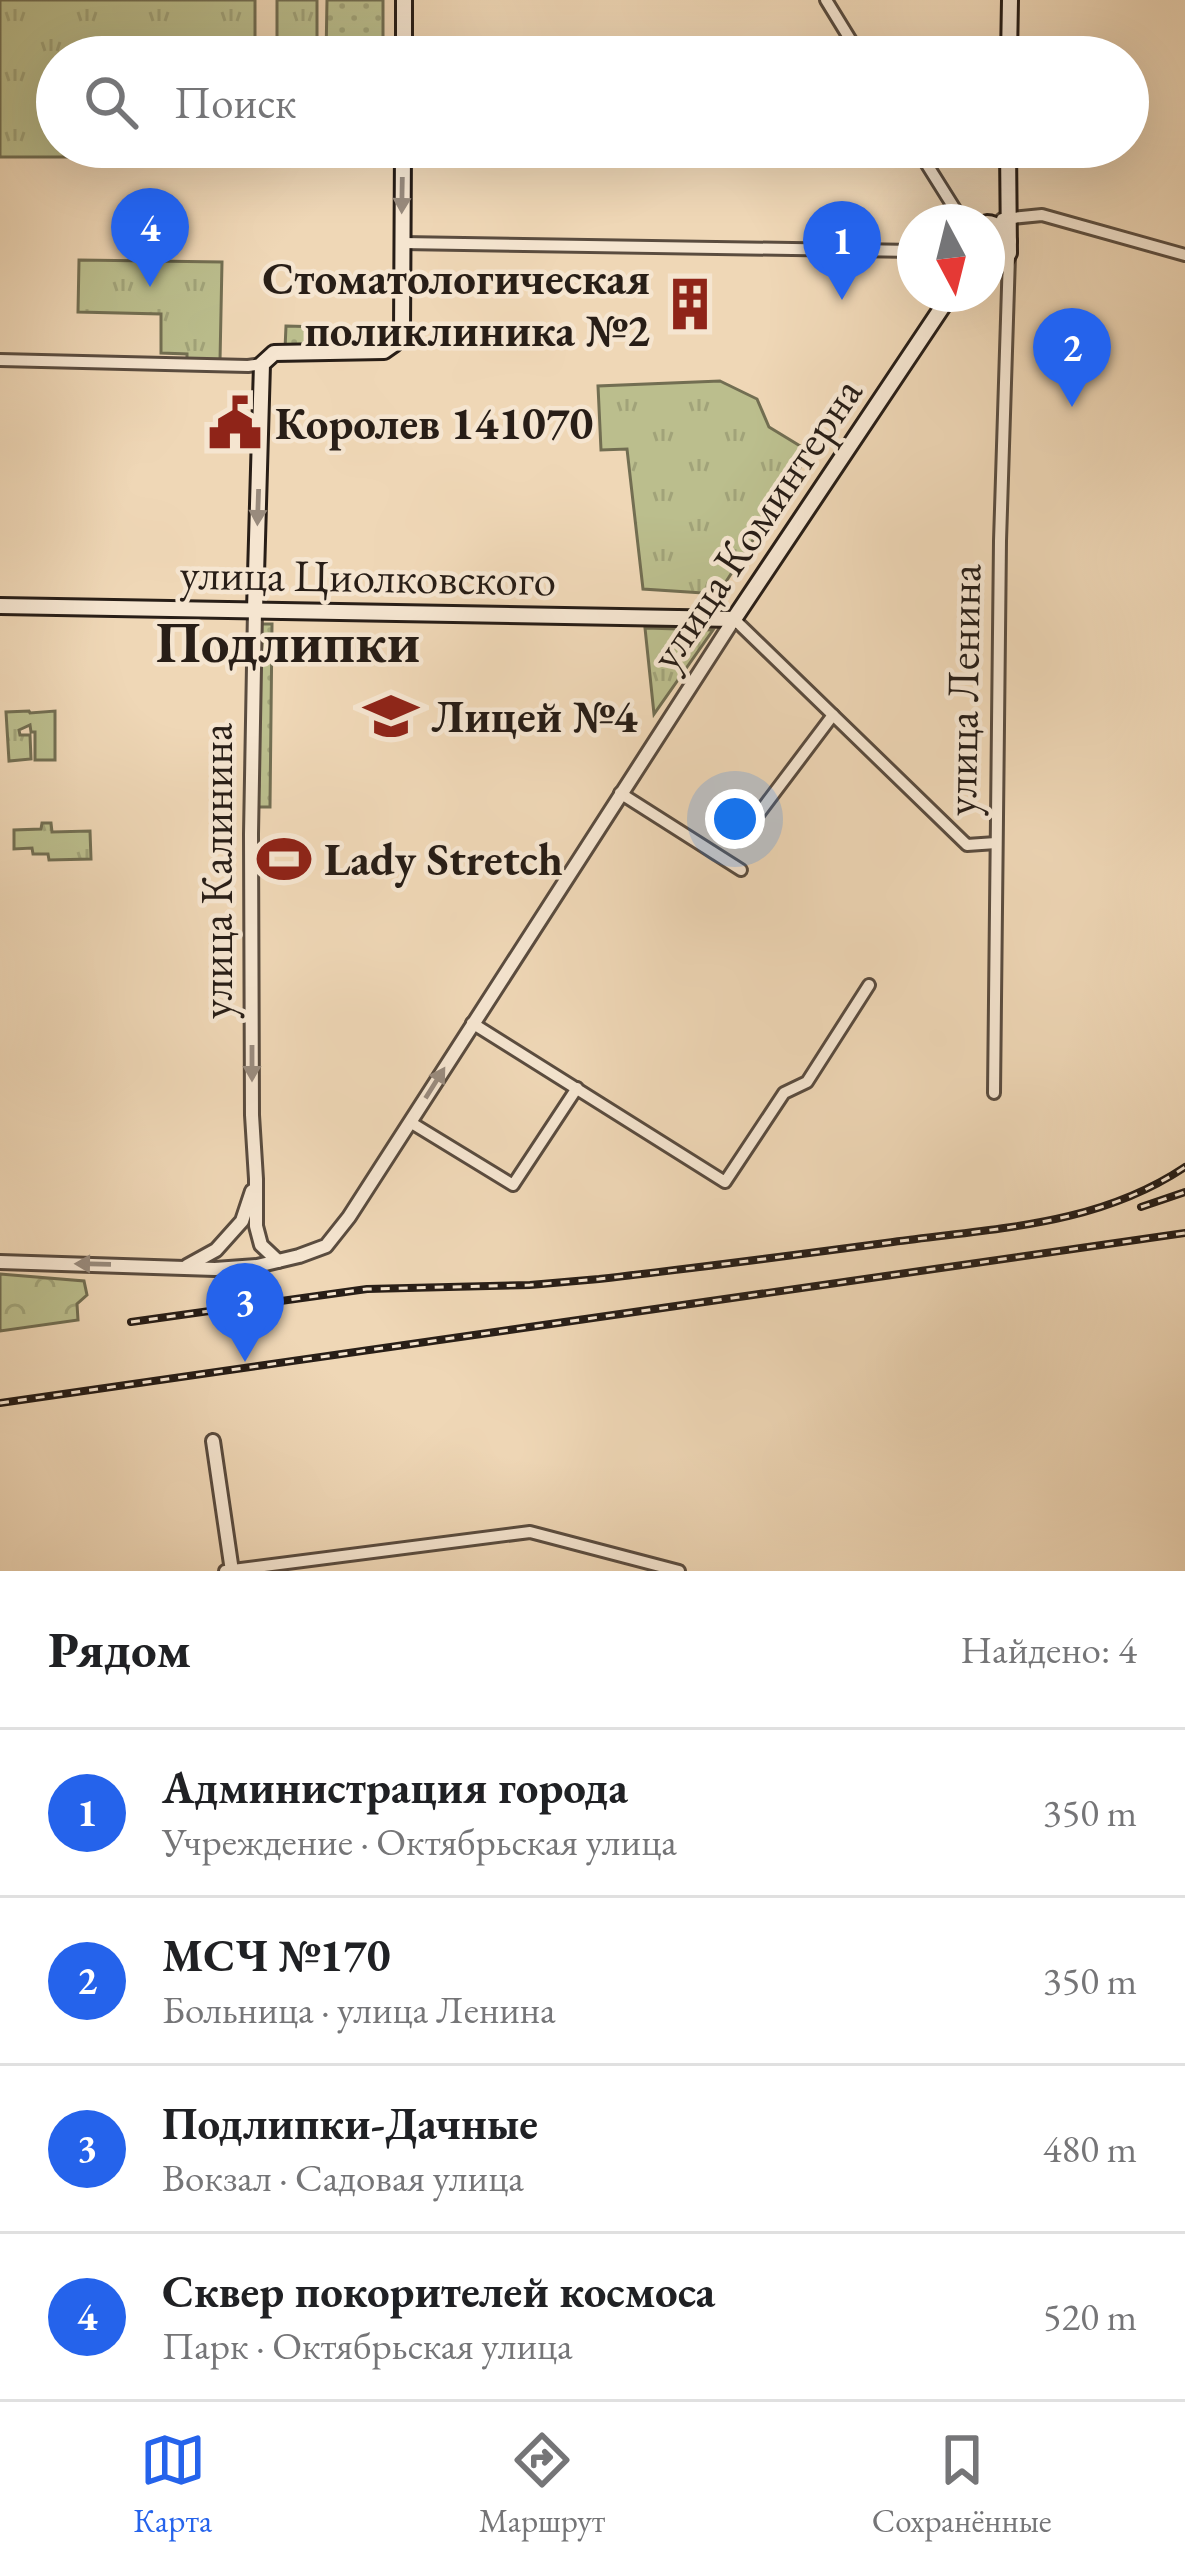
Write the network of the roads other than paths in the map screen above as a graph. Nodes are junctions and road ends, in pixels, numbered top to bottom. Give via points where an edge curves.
1 (404, 0) edge
2 (826, 0) edge
3 (1010, 0) edge
4 (404, 36) edge
5 (848, 36) edge
6 (1009, 36) edge
7 (403, 168) edge
8 (929, 168) edge
9 (1009, 168) edge
10 (952, 204) edge
11 (1008, 218) junction
12 (1005, 219) edge
13 (1005, 236) edge
14 (402, 243) junction
15 (1009, 247) junction
16 (897, 251) edge
17 (1185, 255) edge
18 (1005, 258) edge
19 (1007, 289) joint
20 (939, 312) edge
21 (268, 359) junction
22 (0, 360) edge
23 (0, 606) edge
24 (255, 610) junction
25 (734, 619) junction
26 (833, 715) junction
27 (620, 794) junction
28 (738, 841) dead end
29 (996, 843) junction
30 (741, 870) dead end
31 (868, 985) dead end
32 (472, 1023) junction
33 (577, 1088) junction
34 (994, 1093) dead end
35 (410, 1122) junction
36 (256, 1179) junction
37 (216, 1250) junction
38 (278, 1261) junction
39 (0, 1262) edge
40 (187, 1266) junction
41 (215, 1269) junction
42 (214, 1442) dead end
43 (230, 1571) edge
44 (680, 1571) edge

1 - 4 main road
2 - 5 street
3 - 6 main road
7 -> 14 main road
8 - 10 street
9 - 11 main road, улица Ленина
11 - 12 street
11 - 15 main road, улица Ленина
11 - 17 street via 1042,215
13 - 15 main road
14 - 16 street
14 - 21 main road via 402,333 394,344
15 - 18 main road
15 - 19 street, улица Ленина
19 - 29 street, улица Ленина
20 - 25 main road, улица Коминтерна
21 - 22 street
21 -> 24 main road, улица Калинина
23 - 24 main road, улица Циолковского
24 - 25 main road, улица Циолковского
24 -> 36 street, улица Калинина
25 - 26 street
25 - 27 street, улица Коминтерна
26 - 28 street
26 - 29 street via 967,845
27 - 30 street
27 - 32 street, улица Коминтерна
29 - 34 street, улица Ленина
31 - 33 street via 807,1082 784,1093 725,1182
32 - 33 street
35 -> 32 street, улица Коминтерна
33 - 35 street via 513,1185
35 - 38 street, улица Коминтерна via 326,1246
36 - 37 street via 242,1221
36 - 38 street, улица Калинина via 261,1245
37 - 40 street
37 - 41 street
38 - 41 street, улица Коминтерна
40 -> 39 street, улица Коминтерна
40 - 41 street, улица Коминтерна
42 - 43 street
43 - 44 street via 530,1532

